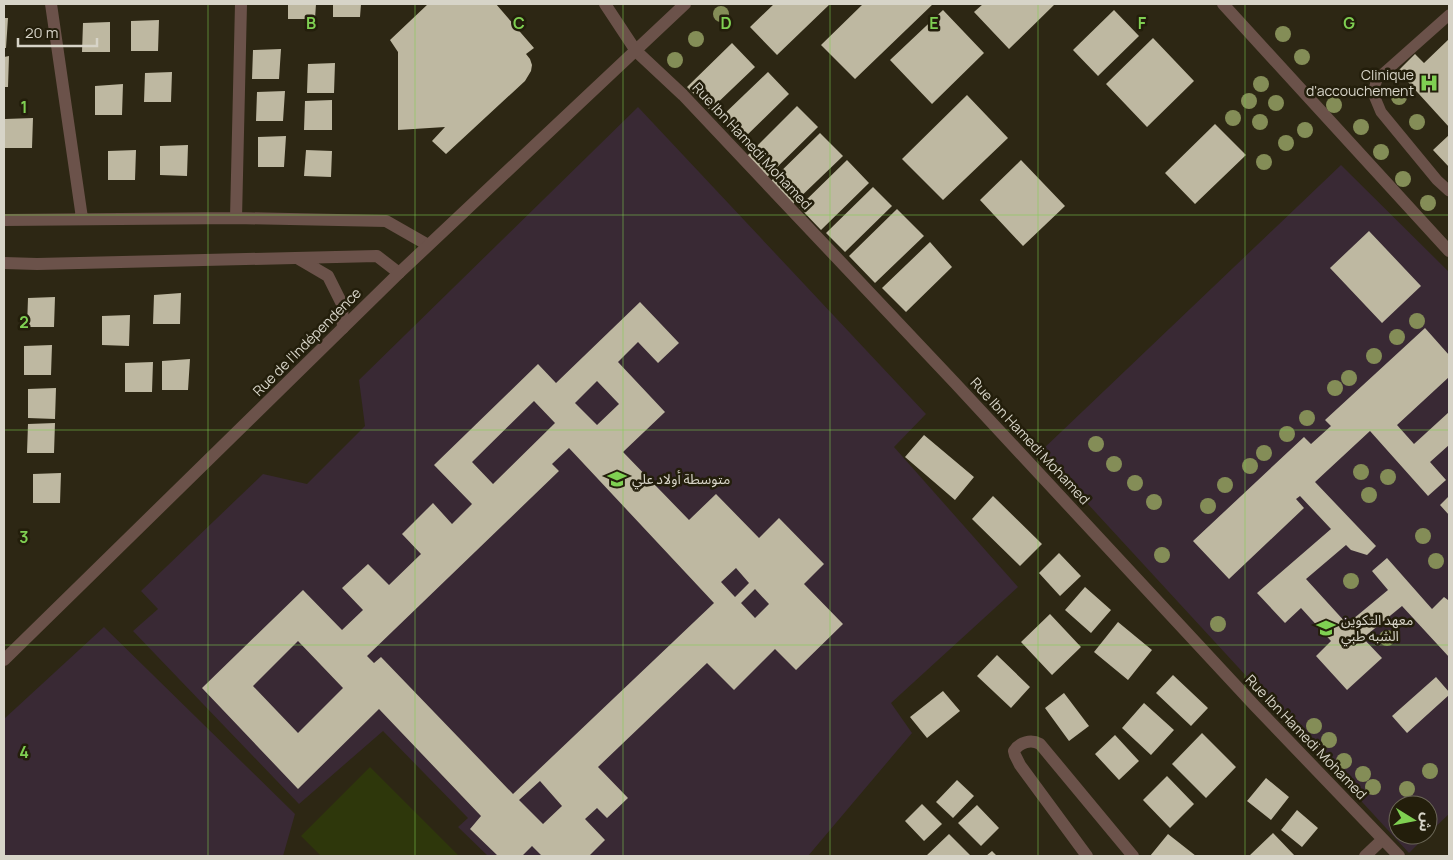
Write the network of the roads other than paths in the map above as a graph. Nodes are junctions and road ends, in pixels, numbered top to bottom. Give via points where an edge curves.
1 (51, 4) edge
2 (241, 4) edge
3 (605, 4) edge
4 (685, 4) edge
5 (1223, 4) edge
6 (1449, 15) edge
7 (636, 51) junction
8 (1449, 191) edge
9 (82, 218) junction
10 (236, 218) junction
11 (4, 220) edge
12 (428, 245) junction
13 (1449, 251) edge
14 (299, 259) junction
15 (4, 263) edge
16 (399, 273) junction
17 (343, 328) junction
18 (4, 660) edge
19 (1383, 839) junction
20 (1087, 856) edge
21 (1133, 856) edge
22 (1365, 856) edge
23 (1398, 856) edge

1 - 9 street
2 - 10 street
3 - 7 street, Rue Ibn Hamedi Mohamed
4 - 7 street, Rue de l'Indépendence
5 - 13 street
6 - 8 lane via 1377,80 1373,93 1381,112
7 - 12 street, Rue de l'Indépendence
7 - 19 street, Rue Ibn Hamedi Mohamed via 710,123
9 - 10 street
9 - 11 street
10 - 12 street via 386,221
12 - 16 street, Rue de l'Indépendence
14 - 15 street
14 - 16 street via 377,256
14 - 17 street via 328,276 342,304
16 - 17 street, Rue de l'Indépendence
17 - 18 street, Rue de l'Indépendence
19 - 22 street
19 - 23 street, Rue Ibn Hamedi Mohamed
20 - 21 street via 1020,765 1014,751 1021,744 1040,744

